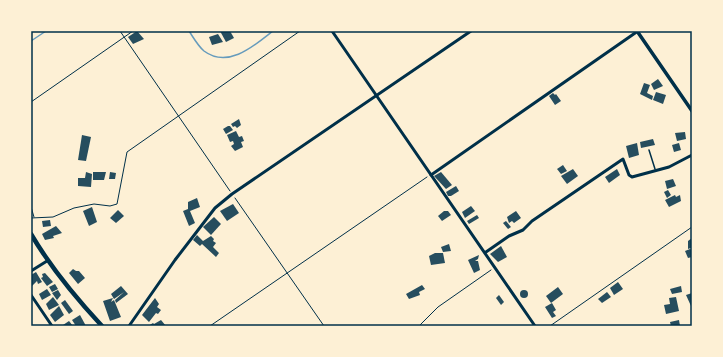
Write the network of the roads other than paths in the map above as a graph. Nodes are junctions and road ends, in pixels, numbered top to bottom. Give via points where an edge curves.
1 (332, 31) edge
2 (471, 31) edge
3 (637, 31) edge
4 (376, 96) junction
5 (692, 111) edge
6 (649, 150) dead end
7 (692, 155) edge
8 (655, 170) junction
9 (431, 175) junction
10 (31, 234) edge
11 (486, 252) junction
12 (47, 261) junction
13 (31, 271) edge
14 (31, 295) edge
15 (52, 326) edge
16 (102, 326) edge
17 (129, 326) edge
18 (535, 326) edge

1 - 4 street
2 - 4 street
3 - 5 street
3 - 9 street
4 - 9 street
4 - 17 street via 215,208
6 - 8 lane
7 - 8 street via 670,167
8 - 11 street via 632,177 623,159 532,221 523,230
9 - 11 street
10 - 12 main road
11 - 18 street
12 - 13 street
12 - 16 main road
14 - 15 street

